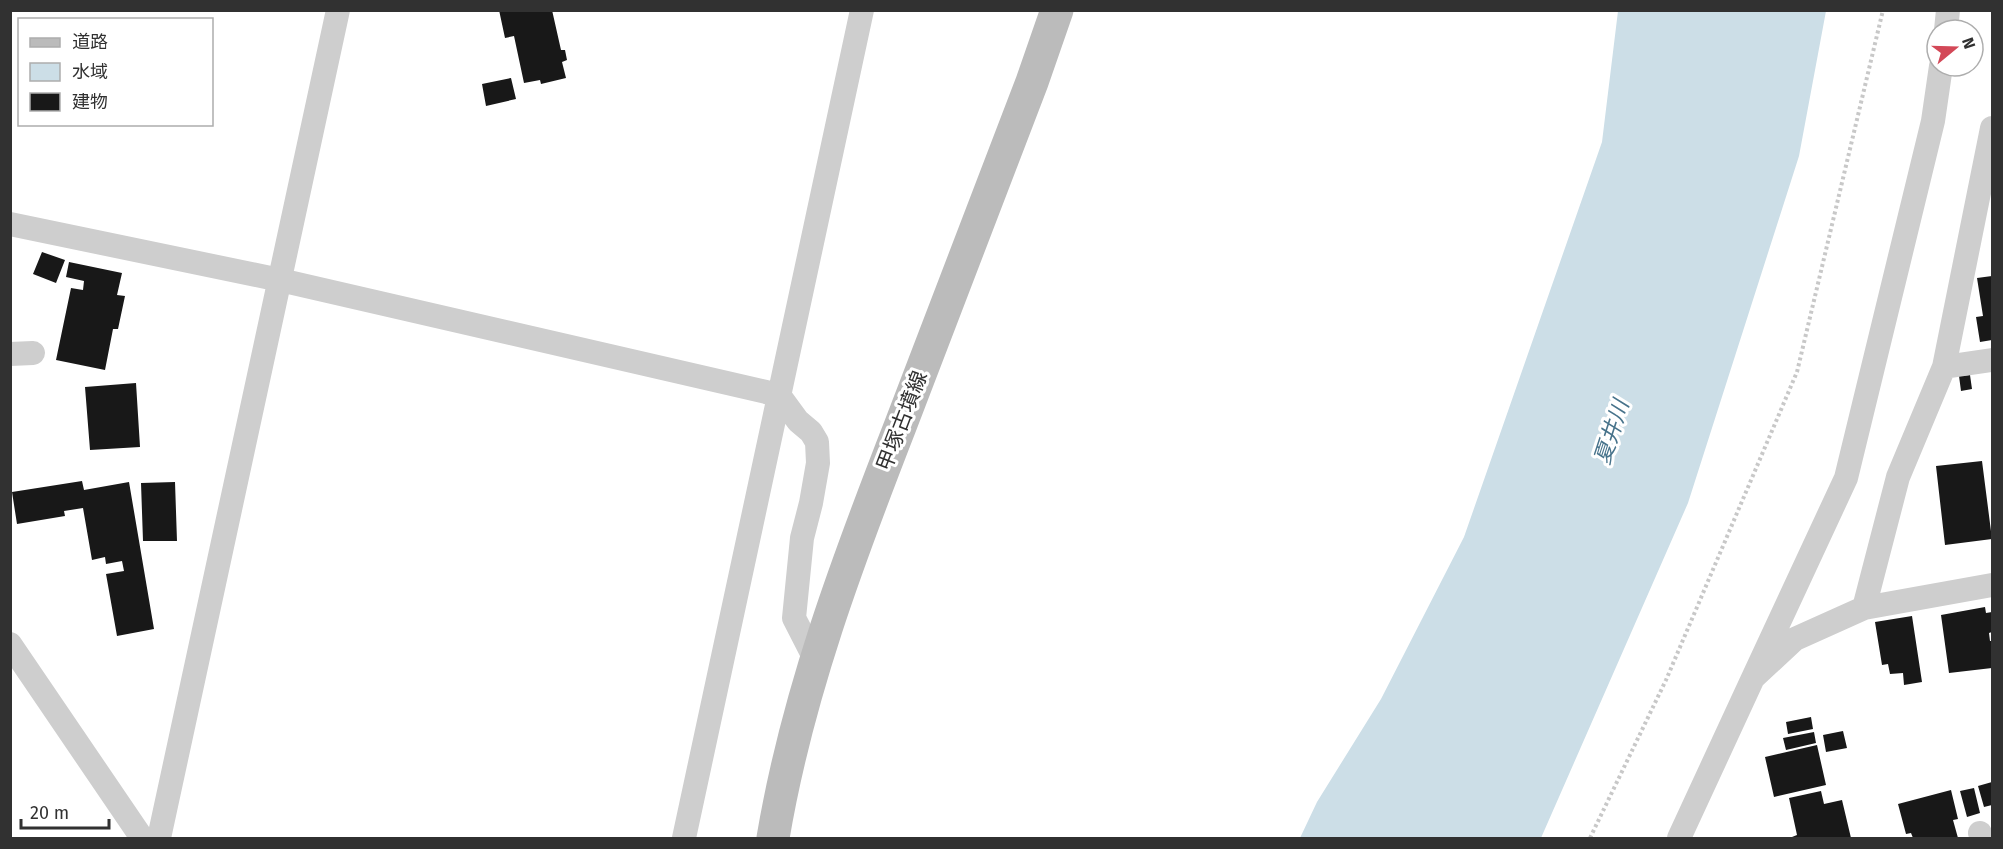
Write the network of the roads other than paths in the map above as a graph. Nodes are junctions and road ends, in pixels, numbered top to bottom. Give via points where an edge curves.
1 (338, 10) edge
2 (862, 10) edge
3 (1057, 10) edge
4 (1939, 78) edge
5 (1992, 128) edge
6 (10, 224) edge
7 (280, 280) junction
8 (1992, 360) edge
9 (1944, 367) junction
10 (779, 395) junction
11 (1992, 585) edge
12 (1864, 608) junction
13 (10, 644) edge
14 (815, 659) junction
15 (1754, 678) junction
16 (142, 838) edge
17 (159, 838) edge
18 (684, 838) edge
19 (773, 838) edge
20 (1679, 838) edge

1 - 7 street
2 - 10 street
3 - 14 main road, 甲塚古墳線 via 860,529
4 - 15 street via 1933,121 1846,478
5 - 9 street
6 - 7 street
7 - 10 street
7 - 17 street
8 - 9 street
9 - 12 street via 1898,477
10 - 14 street via 818,442 812,503 802,537 794,618
10 - 18 street
11 - 12 street
12 - 15 street via 1795,639
13 - 16 street
14 - 19 main road, 甲塚古墳線 via 796,725
15 - 20 street

